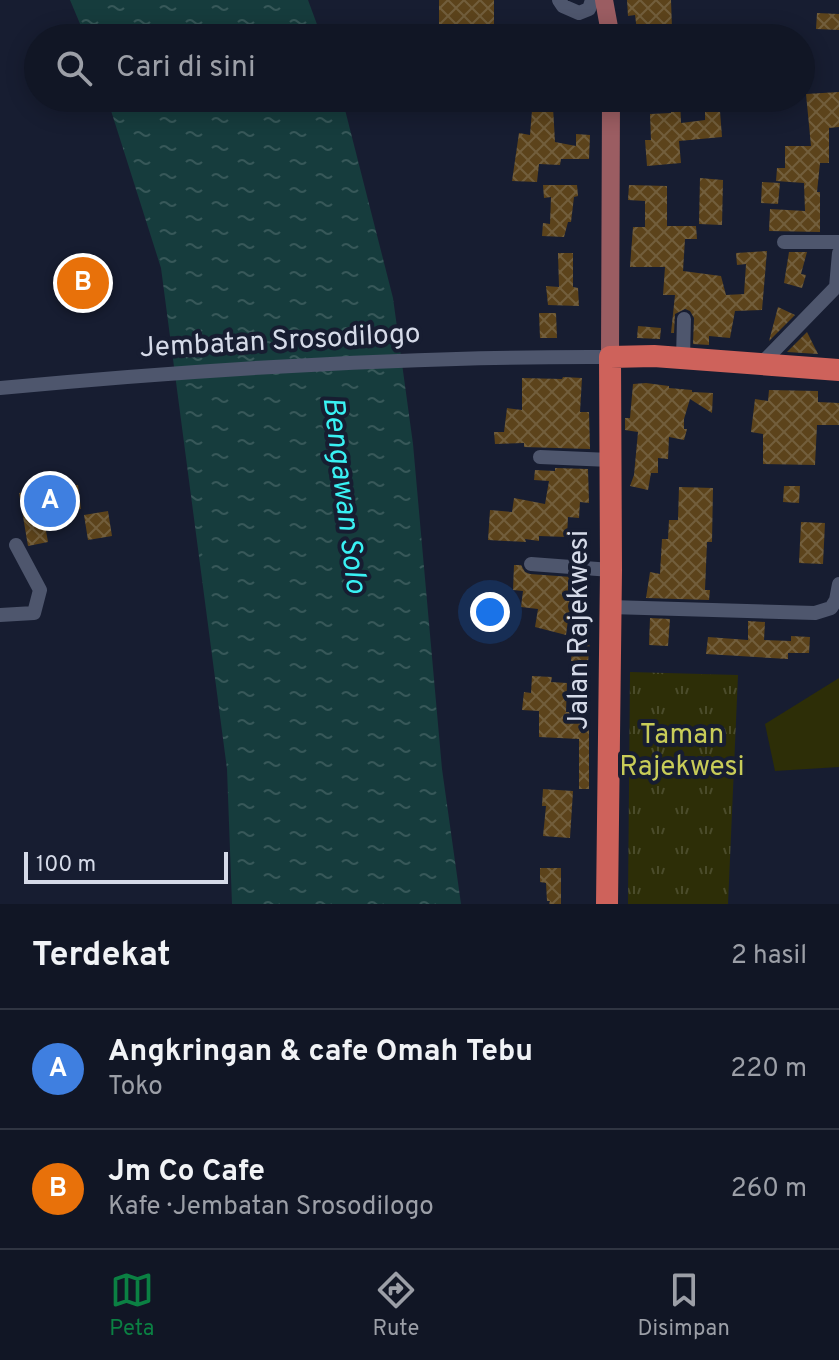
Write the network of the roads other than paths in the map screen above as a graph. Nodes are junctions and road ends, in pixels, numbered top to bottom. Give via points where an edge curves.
1 (559, 0) edge
2 (592, 0) edge
3 (604, 0) edge
4 (614, 0) edge
5 (608, 24) edge
6 (612, 24) edge
7 (611, 112) edge
8 (784, 242) dead end
9 (839, 242) edge
10 (839, 253) edge
11 (838, 285) edge
12 (684, 319) dead end
13 (610, 357) junction
14 (683, 358) junction
15 (762, 363) junction
16 (839, 370) edge
17 (0, 388) edge
18 (540, 457) dead end
19 (610, 460) junction
20 (16, 545) dead end
21 (531, 564) dead end
22 (611, 570) junction
23 (839, 584) edge
24 (610, 607) junction
25 (0, 615) edge
26 (607, 904) edge

1 - 2 street via 579,13 589,9
3 - 5 main road
4 - 6 main road
7 - 13 main road
8 - 9 street
10 - 11 street
11 - 15 street
12 - 14 street
13 - 14 highway
13 - 17 street, Jembatan Srosodilogo via 436,359
13 - 19 highway, Jalan Rajekwesi
14 - 15 highway
15 - 16 highway
18 - 19 street
19 - 22 highway, Jalan Rajekwesi
20 - 25 street via 40,590 34,613
21 - 22 street
22 - 24 highway, Jalan Rajekwesi
23 - 24 street via 831,608 815,613
24 - 26 highway, Jalan Rajekwesi

